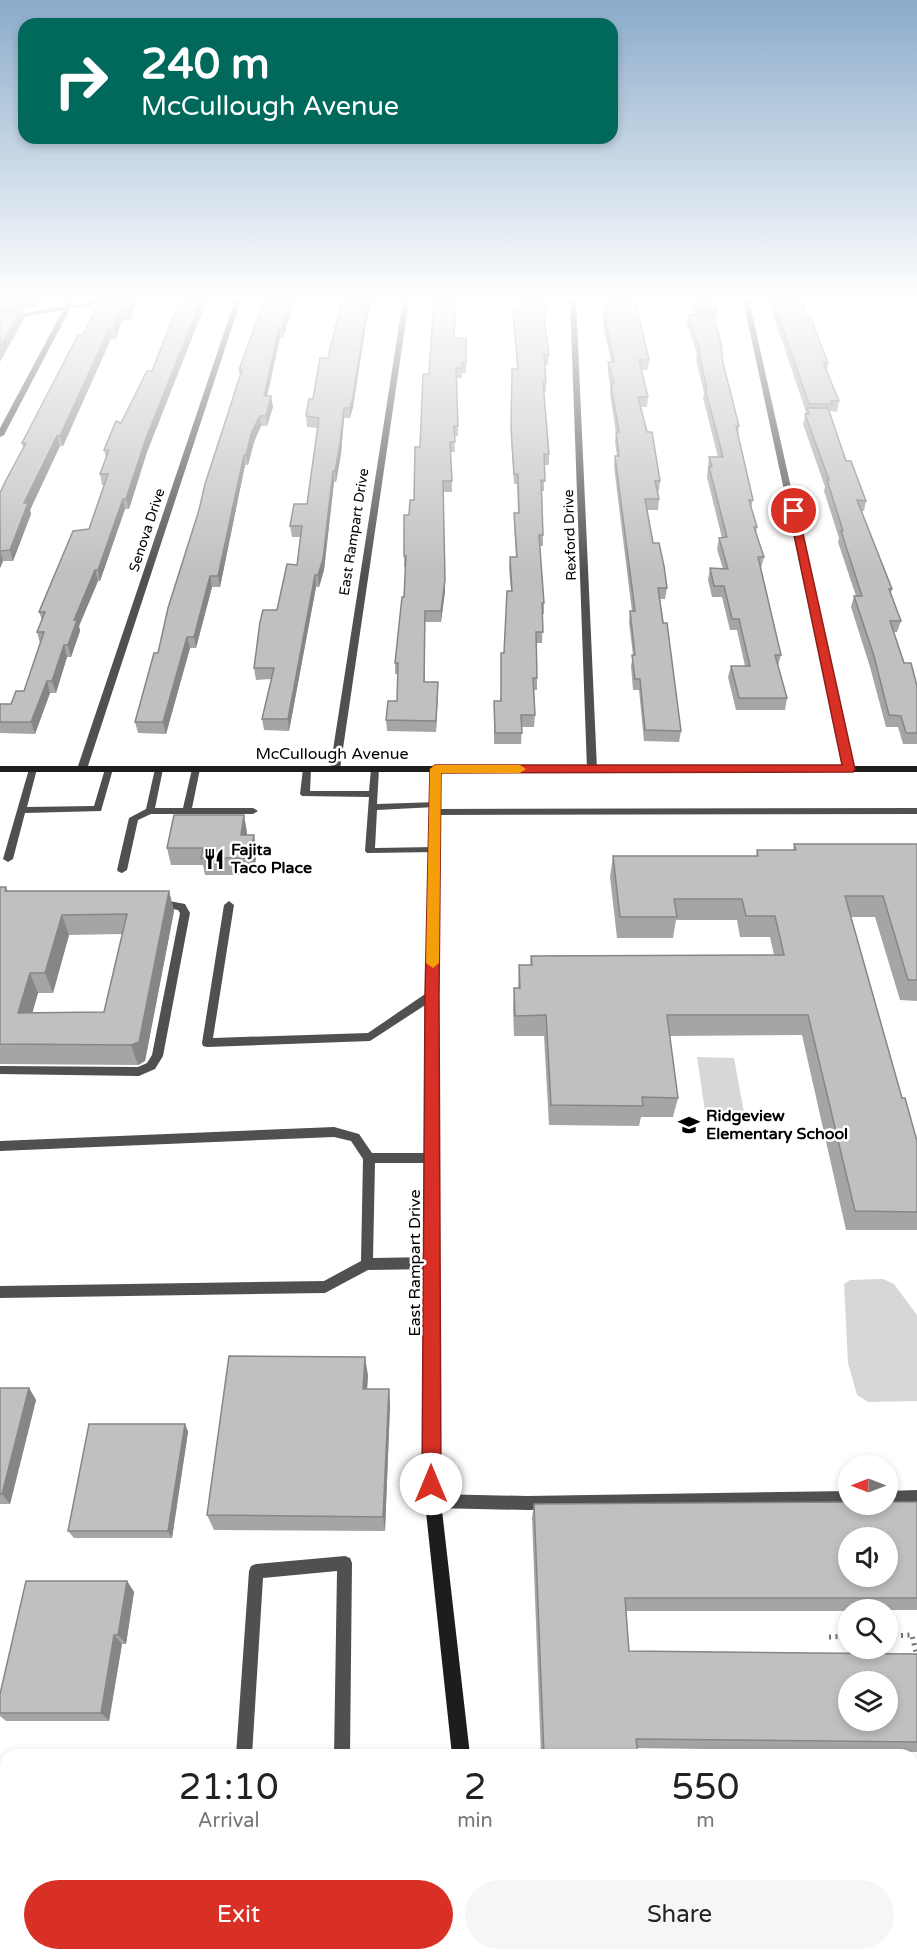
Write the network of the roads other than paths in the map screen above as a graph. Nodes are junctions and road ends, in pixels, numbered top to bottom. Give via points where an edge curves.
1 (23, 391) edge
2 (208, 391) edge
3 (392, 391) edge
4 (577, 391) edge
5 (766, 391) edge
6 (0, 435) edge
7 (0, 769) edge
8 (33, 769) junction
9 (82, 769) junction
10 (109, 769) junction
11 (159, 769) junction
12 (196, 769) junction
13 (308, 769) junction
14 (334, 769) junction
15 (375, 769) junction
16 (435, 769) junction
17 (592, 769) junction
18 (849, 769) junction
19 (917, 769) edge
20 (374, 794) junction
21 (373, 807) junction
22 (435, 808) junction
23 (21, 810) junction
24 (150, 811) junction
25 (187, 811) junction
26 (253, 811) dead end
27 (917, 812) edge
28 (435, 850) junction
29 (8, 859) dead end
30 (122, 870) dead end
31 (148, 903) edge
32 (229, 905) dead end
33 (432, 995) junction
34 (0, 1070) edge
35 (0, 1146) edge
36 (369, 1158) junction
37 (433, 1158) junction
38 (433, 1263) junction
39 (367, 1264) junction
40 (0, 1292) edge
41 (917, 1497) edge
42 (838, 1498) edge
43 (898, 1498) edge
44 (433, 1502) junction
45 (244, 1749) edge
46 (342, 1749) edge
47 (460, 1749) edge

1 - 6 street
2 - 9 street, Senova Drive
3 - 14 street, East Rampart Drive
4 - 17 street, Rexford Drive
5 - 18 street
7 - 8 main road, McCullough Avenue
8 - 9 main road, McCullough Avenue
8 - 23 lane
9 - 10 main road, McCullough Avenue
10 - 11 main road, McCullough Avenue
10 - 23 lane via 98,809
11 - 12 main road, McCullough Avenue
11 - 24 lane
12 - 13 main road, McCullough Avenue
12 - 25 lane
13 - 14 main road, McCullough Avenue
13 - 20 lane via 305,794
14 - 15 main road, McCullough Avenue
15 - 16 main road, McCullough Avenue
15 - 20 lane
16 - 17 main road, McCullough Avenue
16 - 22 main road, East Rampart Drive
17 - 18 main road, McCullough Avenue
18 - 19 main road, McCullough Avenue
20 - 21 lane
21 - 22 lane
21 - 28 lane via 370,851
22 - 27 lane
22 - 28 main road, East Rampart Drive
23 - 29 lane
24 - 25 lane
24 - 30 lane via 134,818
25 - 26 lane
28 - 33 main road, East Rampart Drive
31 - 34 lane via 171,903 185,913 157,1056 151,1066 139,1072
32 - 33 lane via 207,1043 370,1038
33 - 37 main road, East Rampart Drive
35 - 36 lane via 334,1132 355,1137
36 - 37 lane
36 - 39 lane
37 - 38 main road, East Rampart Drive
38 - 39 lane
38 - 44 main road, East Rampart Drive
39 - 40 lane via 326,1287
41 - 43 lane
42 - 44 lane
44 - 47 main road, East Rampart Drive
45 - 46 lane via 256,1571 345,1563

